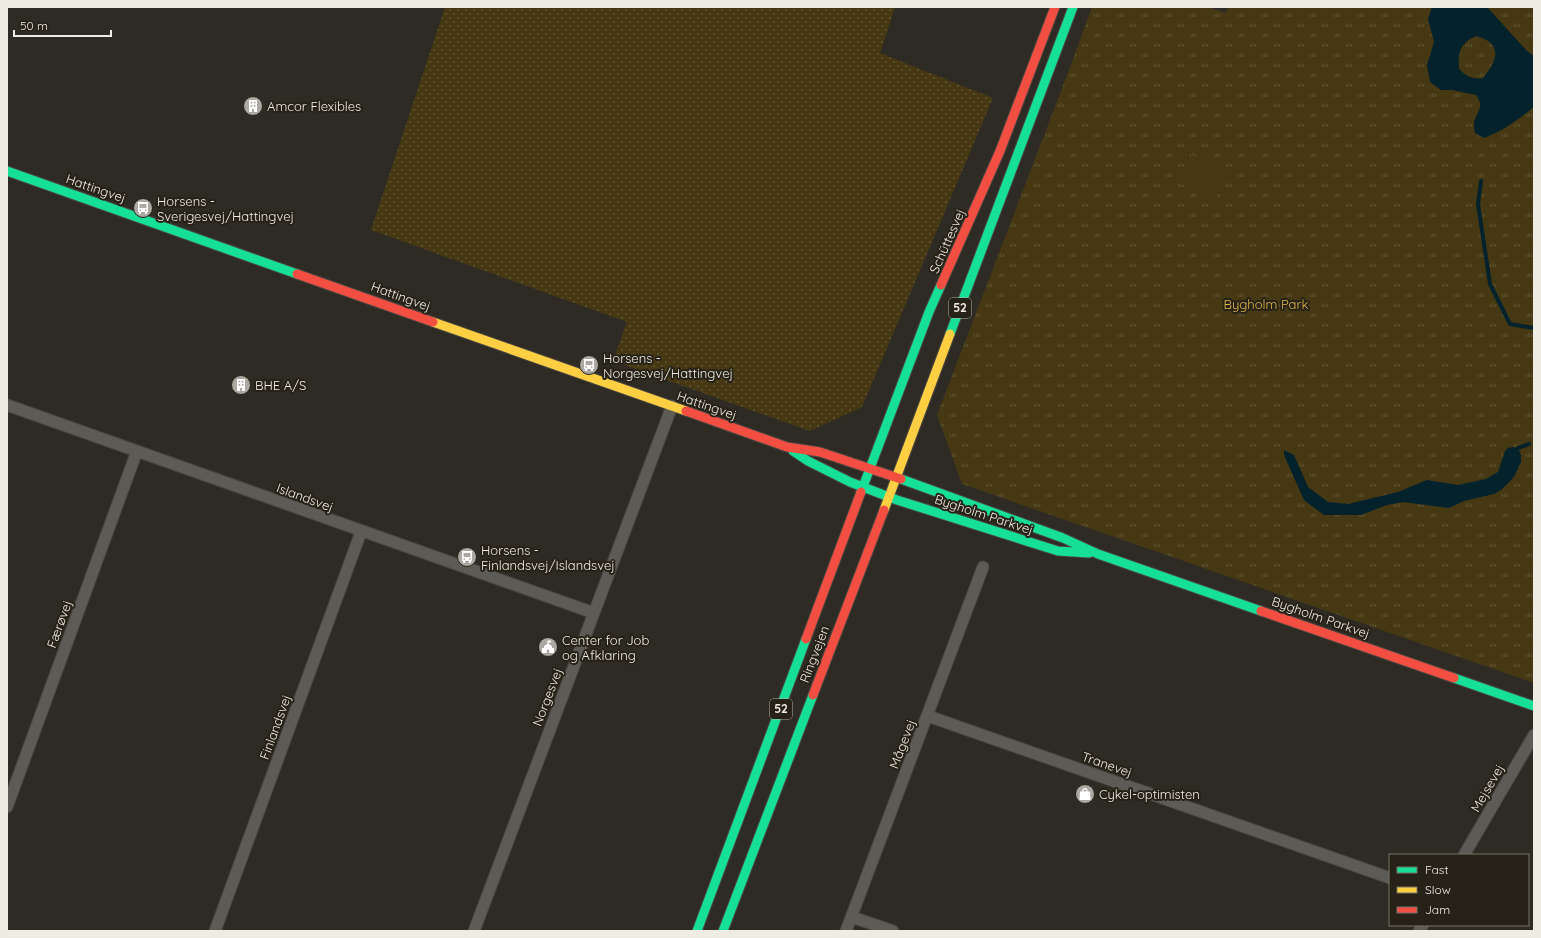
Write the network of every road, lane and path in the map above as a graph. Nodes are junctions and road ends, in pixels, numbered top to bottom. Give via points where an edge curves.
1 (1056, 7) edge
2 (1073, 7) edge
3 (7, 170) edge
4 (7, 405) edge
5 (672, 406) junction
6 (787, 447) junction
7 (137, 451) junction
8 (871, 468) junction
9 (896, 477) junction
10 (864, 487) junction
11 (889, 497) junction
12 (361, 532) junction
13 (1098, 554) junction
14 (983, 567) dead end
15 (594, 613) junction
16 (1534, 706) edge
17 (928, 716) junction
18 (1534, 735) edge
19 (7, 807) edge
20 (1465, 854) edge
21 (1389, 878) edge
22 (852, 917) junction
23 (215, 931) edge
24 (474, 931) edge
25 (697, 931) edge
26 (723, 931) edge
27 (846, 931) edge
28 (893, 931) edge

1 - 8 main road, Schüttesvej / 52 via 1000,151 929,312
2 - 9 main road, 52
3 - 5 main road, Hattingvej
4 - 7 street, Islandsvej
5 - 6 main road, Hattingvej
5 - 15 street, Norgesvej
6 - 8 main road, Hattingvej via 820,452
6 - 10 main road, Hattingvej via 808,461
7 - 12 street, Islandsvej
7 - 19 street, Færøvej
8 - 9 main road, Bygholm Parkvej
8 - 10 main road, Schüttesvej / 52
9 - 11 main road, Ringvejen / 52
9 - 13 main road, Bygholm Parkvej via 1063,538
10 - 11 main road, Bygholm Parkvej
10 - 25 main road, Ringvejen / 52
11 - 13 main road, Bygholm Parkvej via 1058,552
11 - 26 main road, Ringvejen / 52
12 - 15 street, Islandsvej
12 - 23 street, Finlandsvej
13 - 16 main road, Bygholm Parkvej
14 - 17 street, Mågevej
15 - 24 street, Norgesvej
17 - 21 street, Tranevej
17 - 22 street, Mågevej
18 - 20 street, Mejsevej
22 - 27 street, Mågevej
22 - 28 street

